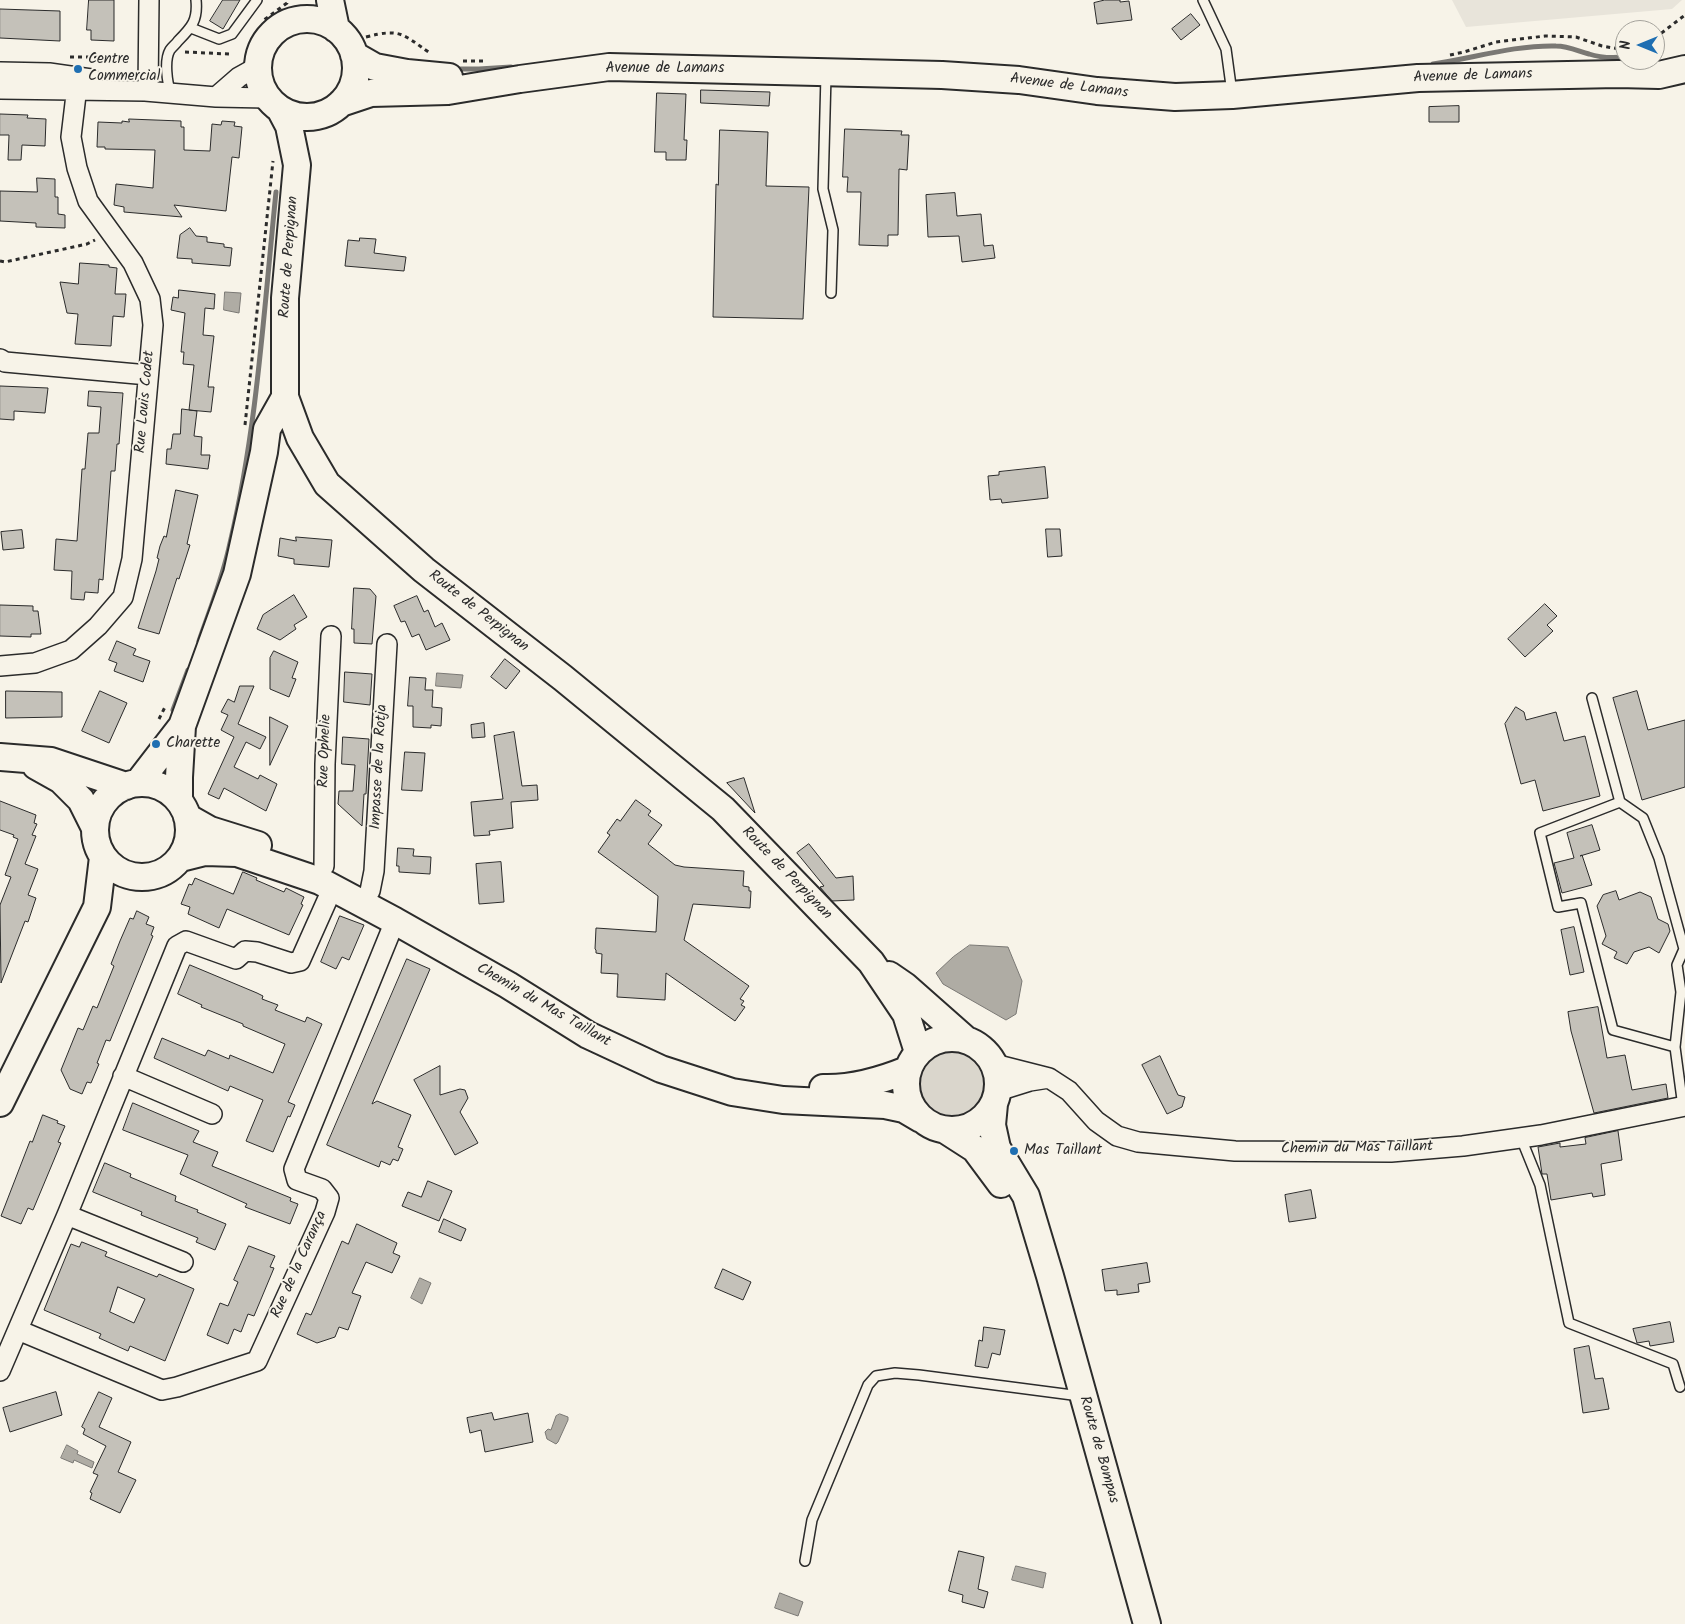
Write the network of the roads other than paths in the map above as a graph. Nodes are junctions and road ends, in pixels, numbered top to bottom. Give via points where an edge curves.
1 (149, 0) edge
2 (196, 0) edge
3 (257, 0) edge
4 (330, 0) edge
5 (1203, 0) edge
6 (296, 7) edge
7 (191, 28) junction
8 (336, 28) junction
9 (1685, 50) edge
10 (354, 55) junction
11 (1665, 58) edge
12 (1615, 59) edge
13 (258, 67) junction
14 (1685, 69) edge
15 (1648, 70) edge
16 (0, 72) edge
17 (827, 72) junction
18 (520, 79) junction
19 (76, 84) junction
20 (0, 89) edge
21 (147, 91) junction
22 (171, 93) junction
23 (1232, 96) junction
24 (216, 97) junction
25 (273, 104) junction
26 (334, 108) junction
27 (285, 161) junction
28 (831, 293) dead end
29 (0, 359) edge
30 (148, 374) junction
31 (285, 397) junction
32 (300, 438) junction
33 (264, 452) junction
34 (331, 636) dead end
35 (387, 644) dead end
36 (0, 666) edge
37 (1592, 698) dead end
38 (170, 724) junction
39 (12, 758) edge
40 (132, 785) junction
41 (1620, 802) junction
42 (183, 809) junction
43 (95, 828) junction
44 (103, 857) junction
45 (180, 858) junction
46 (329, 877) junction
47 (140, 878) junction
48 (370, 891) junction
49 (97, 907) junction
50 (395, 921) junction
51 (871, 962) junction
52 (965, 1039) junction
53 (1675, 1047) junction
54 (912, 1061) junction
55 (994, 1064) junction
56 (123, 1076) junction
57 (1049, 1078) junction
58 (996, 1098) junction
59 (0, 1103) edge
60 (1684, 1107) edge
61 (212, 1114) dead end
62 (921, 1119) junction
63 (947, 1131) junction
64 (1521, 1138) junction
65 (67, 1215) junction
66 (183, 1262) dead end
67 (1050, 1276) junction
68 (18, 1330) junction
69 (0, 1371) edge
70 (1680, 1387) dead end
71 (1083, 1397) junction
72 (805, 1561) dead end
73 (1147, 1624) edge

1 - 21 street
2 - 7 lane via 198,14
3 - 7 lane via 232,34 219,38
4 - 8 main road
5 - 23 lane via 1226,49
6 - 8 main road via 309,19
6 - 13 main road via 264,43
7 - 22 lane via 170,51 167,67
8 - 10 main road
9 - 11 main road, Avenue de Lamans
10 - 18 main road, Avenue de Lamans via 375,67 407,73
10 - 26 main road via 354,81 349,93
12 - 23 main road, Avenue de Lamans
13 - 24 street
13 - 25 main road via 260,83
14 - 15 main road, Avenue de Lamans via 1659,75
16 - 19 street via 49,73
17 - 18 main road, Avenue de Lamans via 609,67
17 - 23 main road, Avenue de Lamans via 1019,80 1175,97
17 - 28 lane via 824,190 833,230
18 - 26 main road, Avenue de Lamans via 448,91 371,93
19 - 20 street
19 - 21 street
19 - 30 street, Rue Louis Codet via 71,137 88,201 133,263 150,299 153,325
21 - 22 street
22 - 24 street
24 - 25 street
25 - 26 main road via 295,116 312,117
25 - 27 main road, Route de Perpignan via 288,126
26 - 27 main road, Route de Perpignan
27 - 31 main road, Route de Perpignan
29 - 30 street via 4,362
30 - 36 street, Rue Louis Codet via 132,559 123,597 71,650 35,663
31 - 32 main road, Route de Perpignan
31 - 33 main road via 267,429
32 - 33 main road
32 - 51 main road, Route de Perpignan via 327,484 424,570 564,678 723,809
33 - 38 main road via 237,574
34 - 46 street, Rue Ophelie via 325,764
35 - 48 street, Impasse de la Rotja via 374,871
37 - 41 lane
38 - 40 main road
38 - 42 main road
39 - 40 main road via 50,761
39 - 43 main road via 61,780 81,800
40 - 42 main road via 153,785 168,791
40 - 43 main road via 114,792 105,802
41 - 53 lane via 1643,818 1659,858 1684,949 1677,965 1681,992
41 - 53 lane via 1540,833 1558,907 1581,903 1613,1030
42 - 45 main road via 189,831 187,845
42 - 46 main road, Chemin du Mas Taillant via 210,830
43 - 44 main road
44 - 47 main road via 126,875
44 - 49 main road
45 - 46 main road, Chemin du Mas Taillant via 205,852 237,853 320,881
45 - 47 main road via 170,869 156,876
46 - 48 main road, Chemin du Mas Taillant
46 - 50 main road, Chemin du Mas Taillant
46 - 56 street via 300,961 291,963 245,951 236,959 186,941 177,946
47 - 49 main road
48 - 54 main road, Chemin du Mas Taillant via 603,1026 654,1052 693,1065 795,1087 837,1089 886,1079
49 - 59 main road
50 - 62 main road, Chemin du Mas Taillant via 588,1035 661,1070 732,1092 783,1100 885,1105 904,1109
50 - 68 street, Rue de la Carança via 294,1169 297,1180 322,1189 329,1198 257,1361 162,1390
51 - 52 main road, Route de Perpignan via 905,986
51 - 54 main road, Route de Perpignan via 906,1014
52 - 54 main road via 939,1039 928,1044
52 - 55 main road via 977,1044
53 - 60 lane
54 - 62 main road via 905,1083 907,1096
55 - 57 street
55 - 58 main road via 998,1077
56 - 61 street
56 - 65 street
57 - 58 street via 1030,1081
57 - 64 street, Chemin du Mas Taillant via 1096,1121 1117,1136 1138,1142 1236,1150 1391,1152
58 - 63 main road via 986,1116 975,1125
58 - 67 main road via 992,1125 997,1148 1026,1196
60 - 64 street, Chemin du Mas Taillant
62 - 63 main road
63 - 67 main road via 976,1149 998,1179
64 - 70 lane via 1540,1185 1568,1323 1673,1364
65 - 66 street
65 - 68 street
67 - 71 main road, Route de Bompas
68 - 69 street
71 - 72 lane via 919,1375 876,1376 868,1385 812,1520
71 - 73 main road, Route de Bompas

